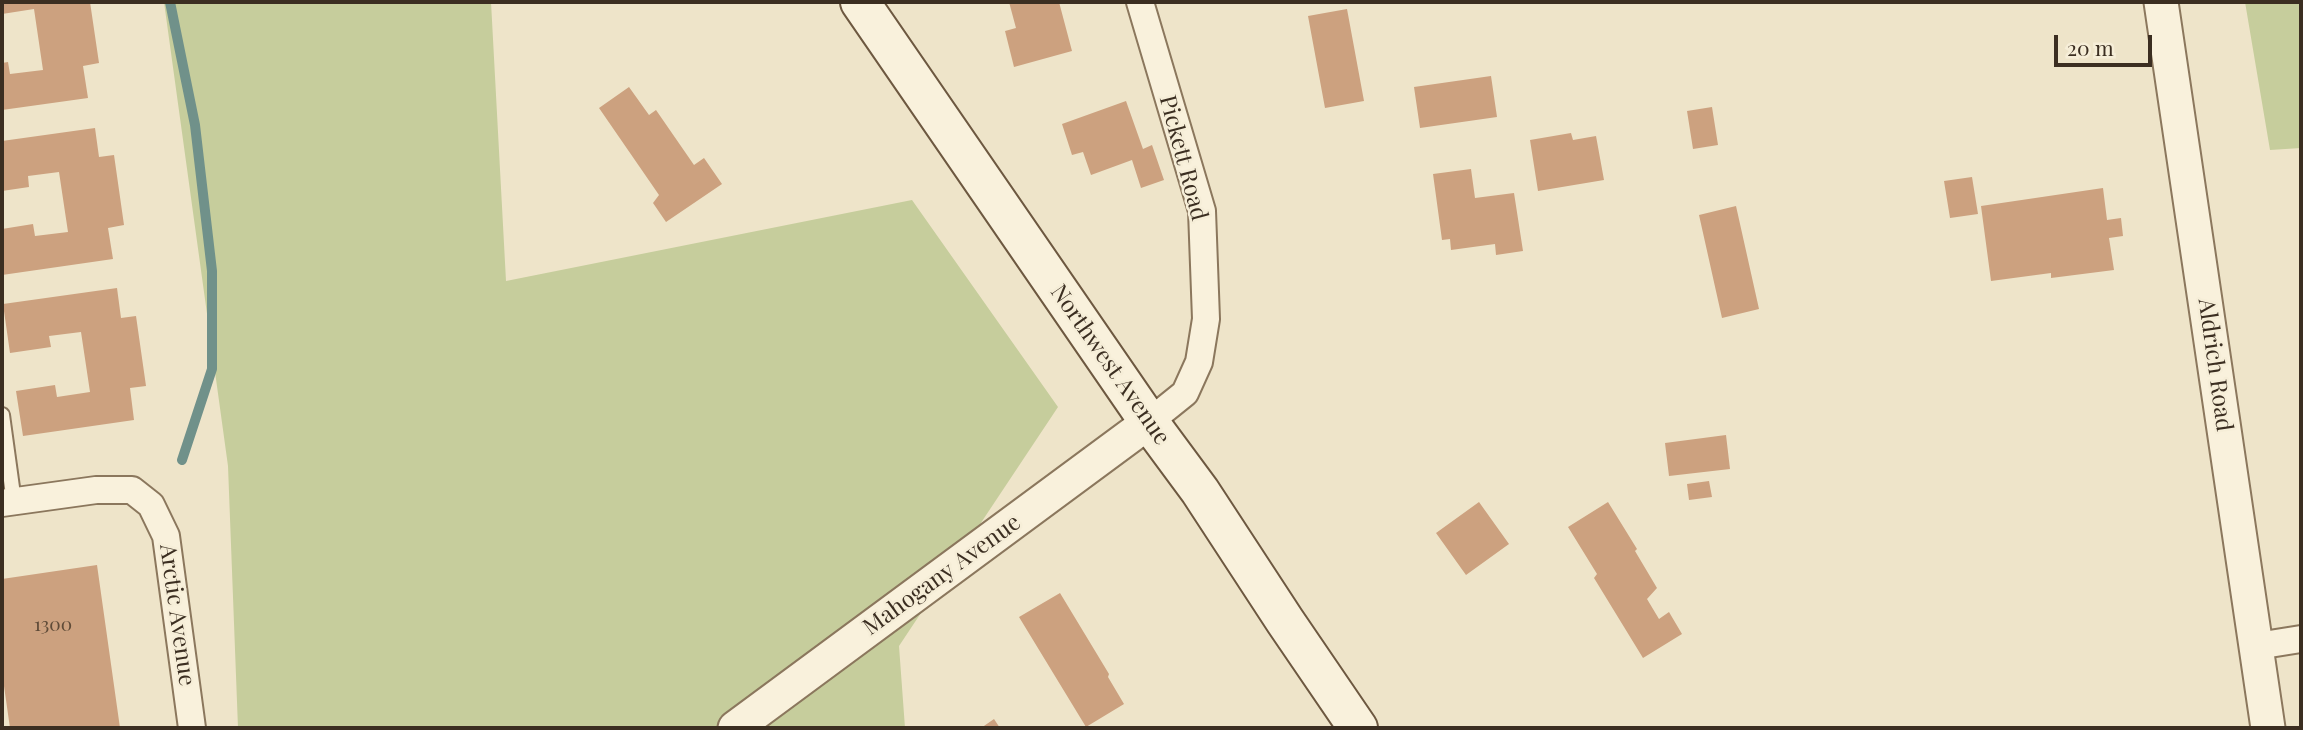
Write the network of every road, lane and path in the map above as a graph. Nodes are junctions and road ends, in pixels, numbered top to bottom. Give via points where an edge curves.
1 (860, 2) edge
2 (1139, 2) edge
3 (2161, 2) edge
4 (2, 415) edge
5 (1149, 422) junction
6 (8, 503) edge
7 (2301, 639) edge
8 (2257, 646) junction
9 (192, 728) edge
10 (734, 728) edge
11 (1358, 728) edge
12 (2268, 728) edge

1 - 5 main road, Northwest Avenue
2 - 5 street, Pickett Road via 1202,211 1206,319 1199,362 1185,393
3 - 8 street, Aldrich Road
4 - 6 lane
5 - 10 street, Mahogany Avenue
5 - 11 main road, Northwest Avenue
6 - 9 street, Arctic Avenue via 132,489 151,505 166,536
7 - 8 street
8 - 12 street, Aldrich Road

